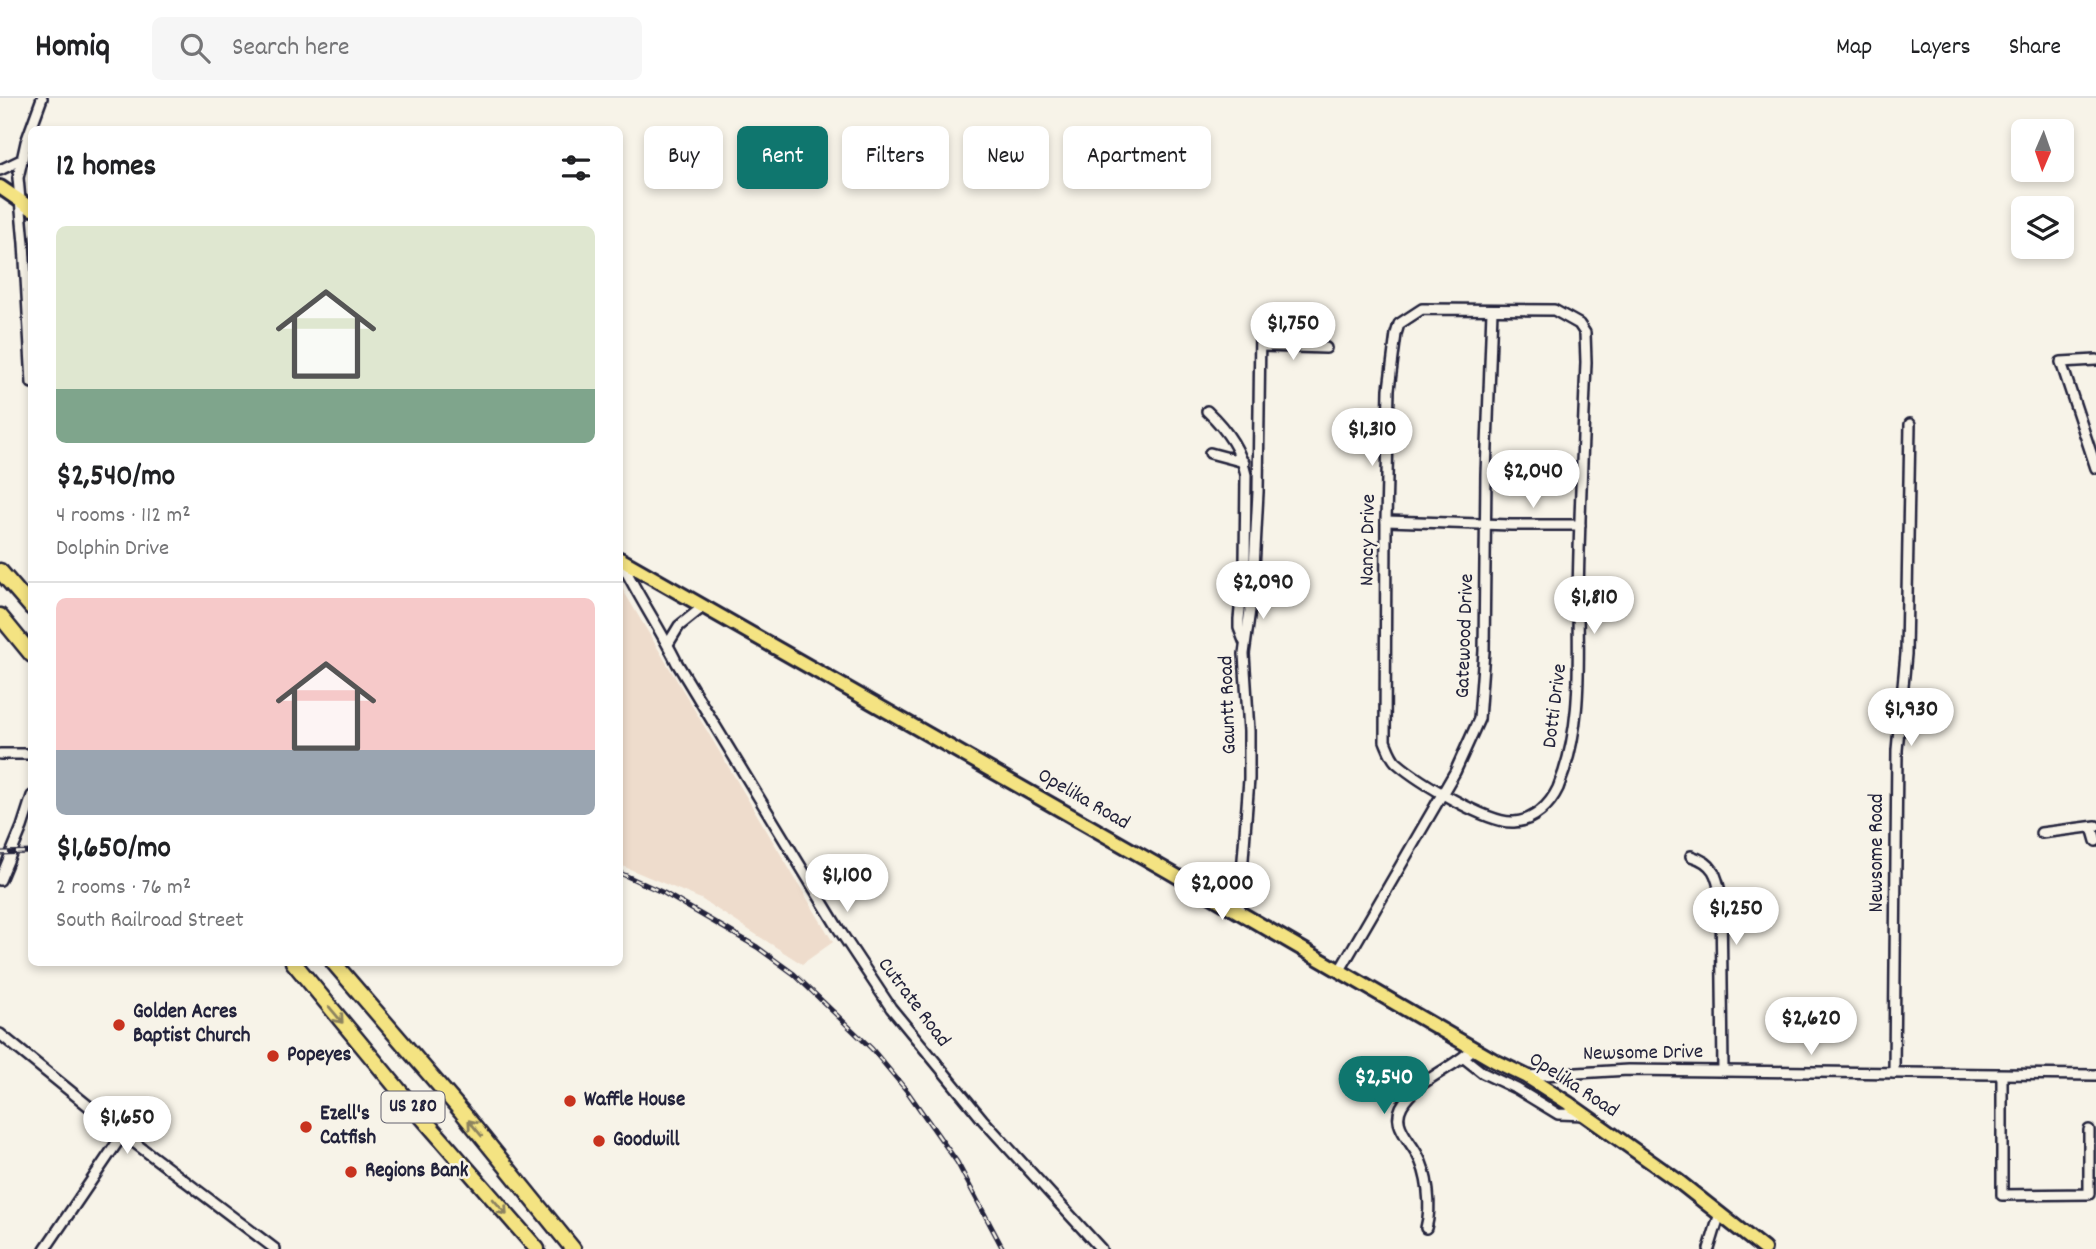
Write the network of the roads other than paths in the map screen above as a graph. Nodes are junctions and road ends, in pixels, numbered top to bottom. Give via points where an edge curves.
1 (42, 98) edge
2 (33, 126) edge
3 (28, 139) edge
4 (21, 160) junction
5 (0, 170) edge
6 (0, 187) edge
7 (19, 201) junction
8 (28, 207) edge
9 (28, 238) edge
10 (24, 243) junction
11 (1492, 310) junction
12 (28, 313) edge
13 (1580, 324) joint
14 (1260, 328) dead end
15 (1261, 346) junction
16 (1326, 348) dead end
17 (2096, 360) edge
18 (1207, 411) dead end
19 (1910, 424) dead end
20 (1210, 453) dead end
21 (1244, 463) junction
22 (2096, 468) edge
23 (1386, 521) junction
24 (1486, 524) junction
25 (1580, 525) junction
26 (623, 561) edge
27 (623, 566) edge
28 (2, 573) edge
29 (28, 603) edge
30 (704, 606) junction
31 (4, 621) edge
32 (1245, 643) junction
33 (668, 644) junction
34 (28, 650) edge
35 (0, 754) edge
36 (28, 754) edge
37 (1442, 793) junction
38 (28, 808) edge
39 (2094, 826) edge
40 (2041, 833) dead end
41 (2096, 841) edge
42 (1692, 856) dead end
43 (0, 880) edge
44 (1239, 913) junction
45 (296, 966) edge
46 (336, 966) edge
47 (1340, 970) junction
48 (0, 1034) edge
49 (1474, 1048) junction
50 (1464, 1058) junction
51 (1723, 1071) junction
52 (1894, 1073) junction
53 (2002, 1075) junction
54 (2096, 1075) edge
55 (1526, 1076) junction
56 (1586, 1115) junction
57 (2089, 1130) dead end
58 (123, 1134) junction
59 (1720, 1213) junction
60 (1426, 1228) dead end
61 (45, 1249) edge
62 (275, 1249) edge
63 (537, 1249) edge
64 (573, 1249) edge
65 (1101, 1249) edge
66 (1709, 1249) edge
67 (1764, 1249) edge

1 - 2 street
3 - 4 street
4 - 5 street
4 - 7 street
6 - 7 main road
7 - 8 main road
7 - 10 street
9 - 10 street
10 - 12 street
11 - 13 street, Nancy Drive via 1554,310
11 - 23 street, Nancy Drive via 1422,309 1399,324 1389,389
11 - 24 street, Gatewood Drive
13 - 25 street, Dotti Drive via 1585,333 1586,362
14 - 15 street, Gauntt Road
15 - 16 street
15 - 32 street, Gauntt Road via 1258,492
17 - 22 street via 2061,362
18 - 21 street
19 - 52 street, Newsome Road via 1906,654 1896,750
20 - 21 street
21 - 32 street via 1246,526 1239,628
23 - 24 street
23 - 37 street, Nancy Drive via 1385,741 1395,762
24 - 25 street
24 - 37 street, Gatewood Drive via 1485,651 1479,719
25 - 37 street, Dotti Drive via 1579,697 1572,744 1557,790 1533,817 1515,822 1496,820
26 - 30 main road, Opelika Road
27 - 33 street, Cutrate Road
28 - 29 highway
30 - 33 street via 679,626
30 - 44 main road, Opelika Road
31 - 34 highway
32 - 44 street, Gauntt Road via 1249,779
33 - 65 street, Cutrate Road via 891,1008 983,1119
35 - 36 street
37 - 47 street, Gatewood Drive
38 - 43 street
39 - 40 street
39 - 41 street
42 - 51 street via 1714,869 1719,887
44 - 47 main road, Opelika Road
45 -> 63 highway, US 280
64 -> 46 highway, US 280
47 - 49 main road, Opelika Road
48 - 58 street
49 - 50 street
49 - 55 main road, Opelika Road
50 - 56 street via 1558,1114
50 - 60 street via 1409,1096 1399,1111 1400,1130 1424,1171 1429,1209
51 - 52 street, Newsome Drive
51 - 55 street, Newsome Drive
52 - 53 street, Newsome Drive
53 - 54 street, Newsome Drive
53 - 57 street via 2002,1195 2090,1194
55 - 56 main road, Opelika Road
56 - 59 main road, Opelika Road
58 - 61 street
58 - 62 street
59 - 66 street
59 - 67 main road, Opelika Road

